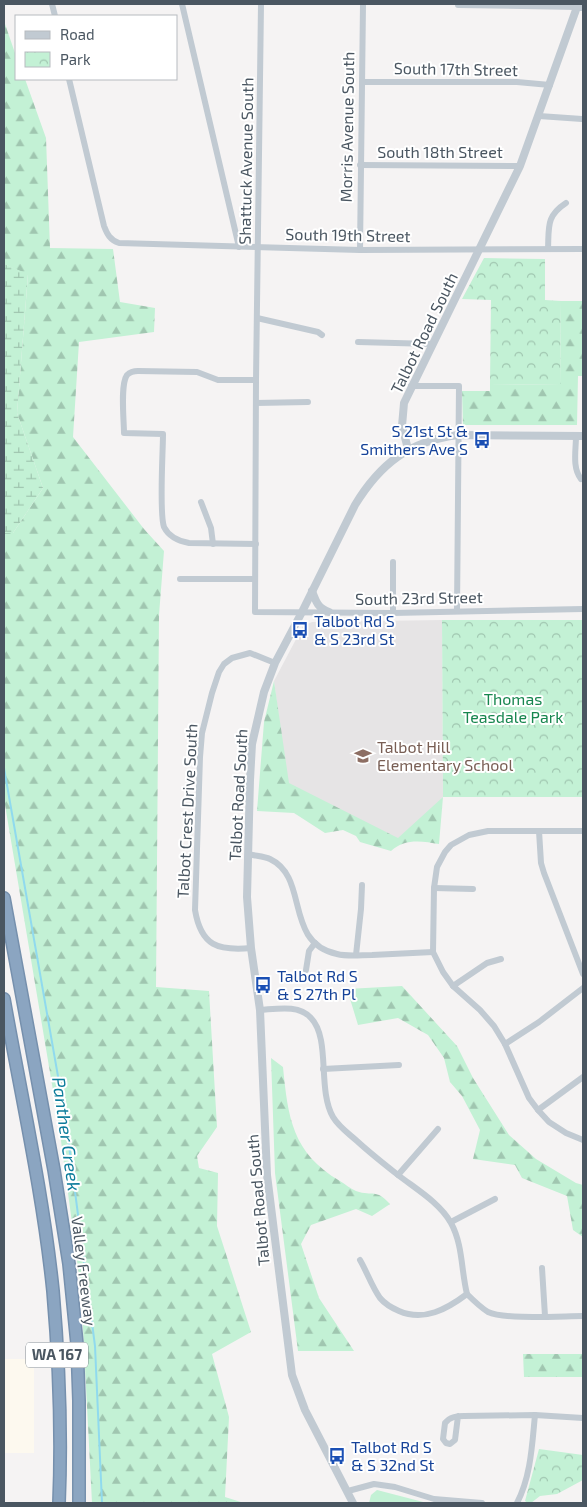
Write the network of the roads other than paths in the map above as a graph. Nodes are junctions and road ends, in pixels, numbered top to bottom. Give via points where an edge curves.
1 (182, 4) edge
2 (261, 4) edge
3 (363, 4) edge
4 (458, 5) edge
5 (579, 6) edge
6 (69, 80) edge
7 (362, 82) junction
8 (550, 85) junction
9 (539, 116) junction
10 (582, 119) dead end
11 (360, 165) junction
12 (520, 166) junction
13 (566, 203) dead end
14 (239, 247) junction
15 (259, 248) junction
16 (480, 249) junction
17 (548, 249) junction
18 (583, 249) edge
19 (360, 250) junction
20 (257, 318) junction
21 (322, 335) dead end
22 (358, 342) dead end
23 (432, 344) junction
24 (256, 380) junction
25 (411, 386) junction
26 (308, 402) dead end
27 (256, 403) junction
28 (458, 435) junction
29 (580, 436) edge
30 (408, 449) junction
31 (581, 479) dead end
32 (201, 502) dead end
33 (213, 544) junction
34 (256, 544) junction
35 (393, 562) dead end
36 (180, 579) dead end
37 (255, 579) junction
38 (312, 592) junction
39 (583, 609) edge
40 (457, 611) junction
41 (255, 612) joint
42 (302, 612) junction
43 (329, 612) junction
44 (393, 613) junction
45 (275, 663) junction
46 (539, 831) junction
47 (583, 831) edge
48 (248, 854) junction
49 (362, 885) dead end
50 (434, 888) junction
51 (473, 889) dead end
52 (4, 898) edge
53 (315, 943) junction
54 (251, 948) junction
55 (433, 952) junction
56 (356, 955) junction
57 (501, 960) dead end
58 (306, 970) dead end
59 (583, 974) edge
60 (453, 986) junction
61 (583, 988) edge
62 (4, 998) edge
63 (260, 1010) junction
64 (505, 1044) junction
65 (399, 1065) dead end
66 (322, 1069) junction
67 (583, 1077) edge
68 (538, 1110) junction
69 (438, 1128) dead end
70 (583, 1140) edge
71 (398, 1175) junction
72 (495, 1199) dead end
73 (451, 1222) junction
74 (64, 1238) junction
75 (360, 1260) dead end
76 (542, 1268) dead end
77 (467, 1294) junction
78 (545, 1316) junction
79 (583, 1316) edge
80 (536, 1414) junction
81 (458, 1416) dead end
82 (583, 1418) edge
83 (348, 1491) junction
84 (59, 1503) edge
85 (74, 1503) edge
86 (79, 1503) edge
87 (353, 1503) edge
88 (482, 1503) edge
89 (517, 1503) edge

1 - 14 street
2 - 15 street, Shattuck Avenue South
3 - 7 street, Morris Avenue South
4 - 5 street
5 - 8 street, Talbot Road South
6 - 14 street, South 19th Street via 104,226 113,241
7 - 8 street, South 17th Street via 459,81
7 - 11 street, Morris Avenue South
8 - 9 street, Talbot Road South
9 - 10 street
9 - 12 street, Talbot Road South
11 - 12 street, South 18th Street
11 - 19 street, Morris Avenue South
12 - 16 street, Talbot Road South
13 - 17 street via 552,215
14 - 15 street, South 19th Street
15 - 19 street, South 19th Street
15 - 20 street, Shattuck Avenue South
16 - 17 street, South 19th Street
16 - 19 street, South 19th Street
16 - 23 street, Talbot Road South
17 - 18 street, South 19th Street
20 - 21 street
20 - 24 street, Shattuck Avenue South
22 - 23 street
23 - 25 street, Talbot Road South
24 - 27 street, Shattuck Avenue South
24 - 33 street via 218,380 197,372 138,370 127,376 124,385 124,433 164,434 162,521 165,528 181,542
25 - 28 street via 459,386
25 - 30 street, Talbot Road South via 402,414 403,435
26 - 27 street
27 - 34 street, Shattuck Avenue South
28 - 29 street
28 - 30 street
28 - 40 street
29 - 31 street via 576,472
30 - 38 street, Talbot Road South via 386,465 364,490
32 - 33 street
33 - 34 street
34 - 37 street, Shattuck Avenue South
35 - 44 street
36 - 37 street
37 - 41 street, Shattuck Avenue South
38 - 42 street, Talbot Road South
38 - 43 street via 322,610
39 - 40 street, South 23rd Street
40 - 44 street, South 23rd Street
41 - 42 street, South 23rd Street
42 - 43 street, South 23rd Street
42 - 45 street, Talbot Road South
43 - 44 street, South 23rd Street
45 - 48 street, Talbot Road South via 264,692 252,744
45 - 54 street, Talbot Crest Drive South via 250,653 224,664 212,693 202,734 197,920 205,938 213,945 223,949
46 - 47 street
46 - 50 street via 488,831 469,835 444,852 437,867
46 - 59 street via 544,873
48 - 53 street via 270,859 286,874 295,893 304,928
48 - 54 street, Talbot Road South
49 - 56 street
50 - 51 street
50 - 55 street
52 - 74 highway, Valley Freeway / WA 167
53 - 56 street via 338,955
53 - 58 street via 309,951
54 - 63 street, Talbot Road South
55 - 56 street
55 - 60 street
57 - 60 street via 487,963
60 - 64 street via 480,1010
61 - 64 street
62 - 84 highway, Valley Freeway / WA 167 via 38,1181 53,1291 59,1390
63 - 66 street via 299,1010 312,1018 320,1034
63 - 83 street, Talbot Road South via 267,1175 292,1375 306,1410
64 - 68 street via 529,1098
65 - 66 street
66 - 71 street via 326,1097 339,1126
67 - 68 street
68 - 70 street via 549,1122
69 - 71 street
71 - 73 street via 437,1206
72 - 73 street
73 - 77 street via 460,1249
74 - 85 highway via 74,1394
74 - 86 highway, Valley Freeway / WA 167 via 76,1344
75 - 77 street via 379,1297 385,1304 405,1314 428,1315
76 - 78 street
77 - 78 street via 490,1313
78 - 79 street
80 - 81 street
80 - 82 street
80 - 89 street via 530,1465
83 - 87 street, Talbot Road South
83 - 88 street via 374,1484 440,1500

